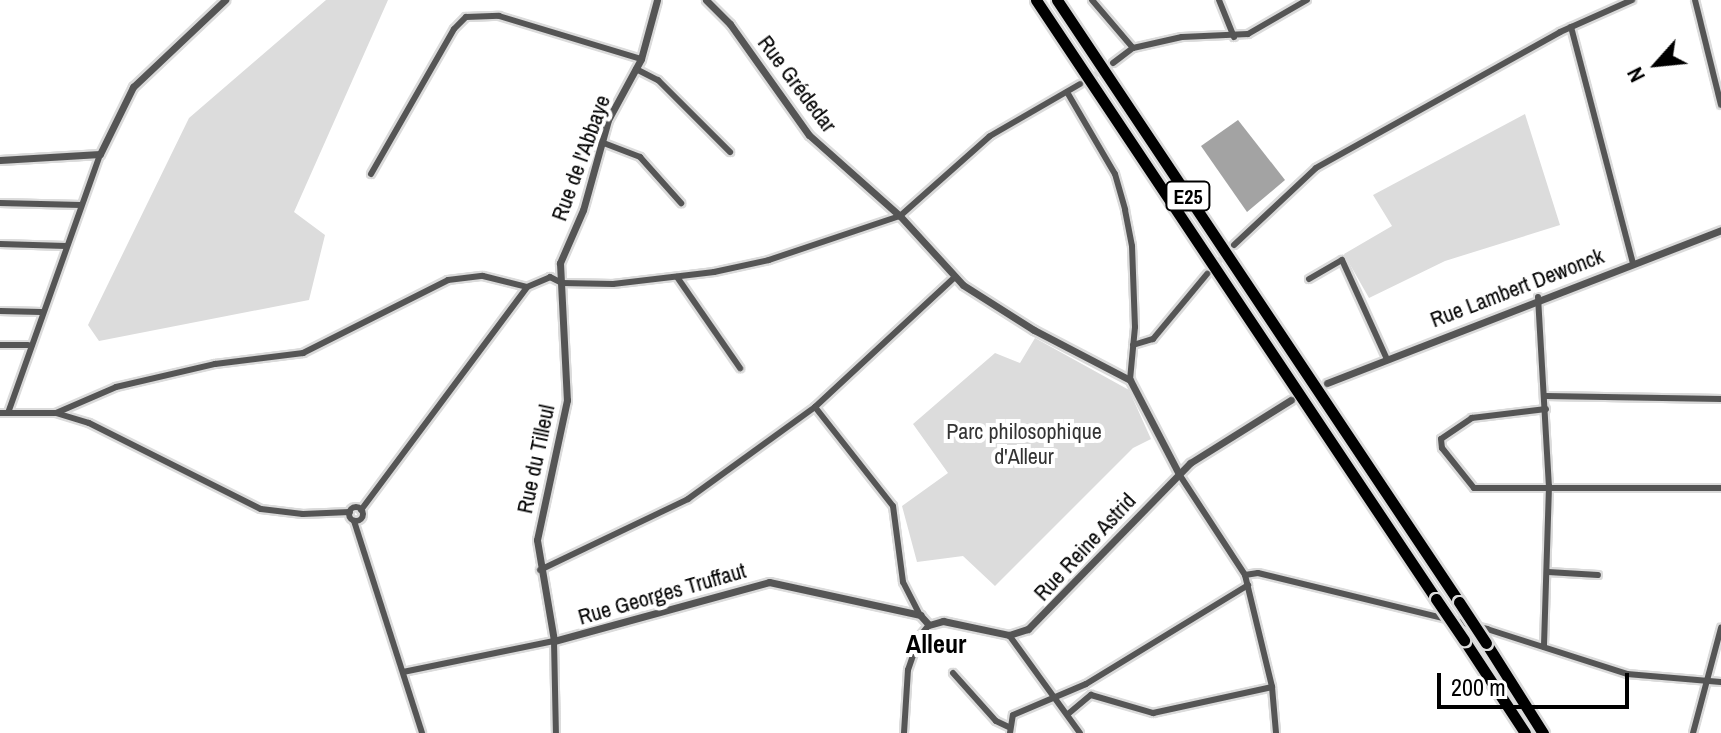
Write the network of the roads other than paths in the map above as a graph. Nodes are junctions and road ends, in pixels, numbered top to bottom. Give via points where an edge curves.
1 (225, 0) edge
2 (657, 0) edge
3 (706, 0) edge
4 (1036, 0) edge
5 (1057, 0) edge
6 (1092, 0) edge
7 (1219, 0) edge
8 (1307, 0) edge
9 (1632, 0) edge
10 (1695, 0) edge
11 (1571, 27) junction
12 (1234, 37) junction
13 (1133, 48) junction
14 (641, 59) junction
15 (1113, 63) tunnel mouth
16 (636, 69) junction
17 (1080, 84) tunnel mouth
18 (1067, 92) junction
19 (1720, 98) edge
20 (1721, 105) edge
21 (601, 142) junction
22 (730, 152) dead end
23 (100, 154) junction
24 (0, 160) edge
25 (371, 174) dead end
26 (0, 203) edge
27 (681, 203) dead end
28 (81, 205) junction
29 (900, 216) junction
30 (1721, 230) edge
31 (0, 244) edge
32 (1234, 245) tunnel mouth
33 (66, 246) junction
34 (1633, 263) junction
35 (1207, 274) tunnel mouth
36 (677, 277) junction
37 (955, 277) junction
38 (1309, 279) dead end
39 (562, 283) junction
40 (527, 287) junction
41 (1538, 297) junction
42 (0, 311) edge
43 (41, 312) junction
44 (0, 345) edge
45 (28, 345) junction
46 (1133, 345) junction
47 (1386, 357) junction
48 (740, 368) dead end
49 (1130, 380) junction
50 (1327, 383) tunnel mouth
51 (1546, 396) junction
52 (1721, 399) edge
53 (1291, 400) tunnel mouth
54 (815, 407) junction
55 (1546, 409) junction
56 (4, 413) edge
57 (56, 413) junction
58 (1179, 474) junction
59 (1549, 486) junction
60 (1721, 488) edge
61 (361, 510) junction
62 (350, 512) junction
63 (354, 521) junction
64 (540, 570) junction
65 (1548, 572) junction
66 (1245, 575) junction
67 (1598, 575) dead end
68 (1248, 585) junction
69 (920, 615) junction
70 (929, 625) junction
71 (1721, 628) edge
72 (1009, 635) junction
73 (554, 641) junction
74 (1544, 647) junction
75 (403, 672) junction
76 (953, 673) dead end
77 (1708, 681) junction
78 (1721, 682) edge
79 (1086, 684) junction
80 (1272, 687) junction
81 (1091, 695) junction
82 (1057, 698) junction
83 (1068, 714) junction
84 (1009, 730) edge
85 (422, 733) edge
86 (556, 733) edge
87 (904, 733) edge
88 (1080, 733) edge
89 (1276, 733) edge
90 (1525, 733) edge
91 (1543, 733) edge
92 (1693, 733) edge

1 - 23 street via 133,87
2 - 14 street, Rue de l'Abbaye
3 - 29 street, Rue Grédedar via 730,24 809,135
4 - 90 highway, E25, bridge
5 - 91 highway, E25, bridge
6 - 13 street
7 - 12 street
8 - 12 street
9 - 11 street
10 - 19 street
11 - 32 street via 1316,168
11 - 34 street
12 - 13 street via 1182,37
13 - 15 street
14 - 16 street, Rue de l'Abbaye
14 - 25 street via 499,16 466,17 454,29
16 - 21 street, Rue de l'Abbaye
16 - 22 street via 658,80
17 - 18 street
18 - 29 street via 990,136
18 - 46 street via 1115,174 1125,210 1132,246
19 - 20 street
21 - 27 street via 640,157
21 - 39 street, Rue de l'Abbaye via 583,210 560,263
23 - 24 street
23 - 28 street
26 - 28 street
28 - 33 street
29 - 36 street via 769,260
29 - 37 street, Rue Grédedar
30 - 34 street, Rue Lambert Dewonck
31 - 33 street
33 - 43 street
34 - 41 street, Rue Lambert Dewonck
35 - 46 street via 1153,339
36 - 39 street
36 - 48 street
37 - 49 street, Rue Grédedar via 1034,330
37 - 54 street
38 - 47 street via 1326,264 1342,260
39 - 40 street via 550,277
39 - 64 street, Rue du Tilleul via 567,400 537,540
40 - 57 street via 483,276 448,280 303,353 215,364 116,387
40 - 61 street
41 - 47 street, Rue Lambert Dewonck
41 - 51 street
42 - 43 street
43 - 45 street
44 - 45 street
45 - 56 street
46 - 49 street
47 - 50 street, Rue Lambert Dewonck
49 - 58 street
51 - 52 street
51 - 55 street
53 - 58 street
54 - 64 street via 688,499
54 - 69 street via 893,506 903,582
55 - 59 street
55 - 59 street via 1472,418 1441,439 1462,479 1474,488
56 - 57 street
57 - 62 street via 89,423 261,509
58 - 66 street
58 - 72 street, Rue Reine Astrid via 1050,611 1028,629
59 - 60 street
59 - 65 street
61 - 62 street
61 - 63 street via 362,518
62 - 63 street
63 - 75 street
64 - 73 street, Rue du Tilleul
65 - 67 street
65 - 74 street
66 - 68 street
66 - 74 street via 1280,578
68 - 79 street
68 - 80 street
69 - 70 street
69 - 73 street, Rue Georges Truffaut via 769,582
70 - 72 street via 943,621
70 - 87 street via 908,670
71 - 77 street
72 - 82 street
73 - 75 street
73 - 86 street
74 - 77 street via 1627,674
75 - 85 street
76 - 84 street
77 - 78 street
77 - 92 street
79 - 81 street
79 - 82 street
80 - 81 street via 1153,713
80 - 89 street
81 - 83 street
82 - 83 street
82 - 84 street via 1013,715
83 - 88 street

